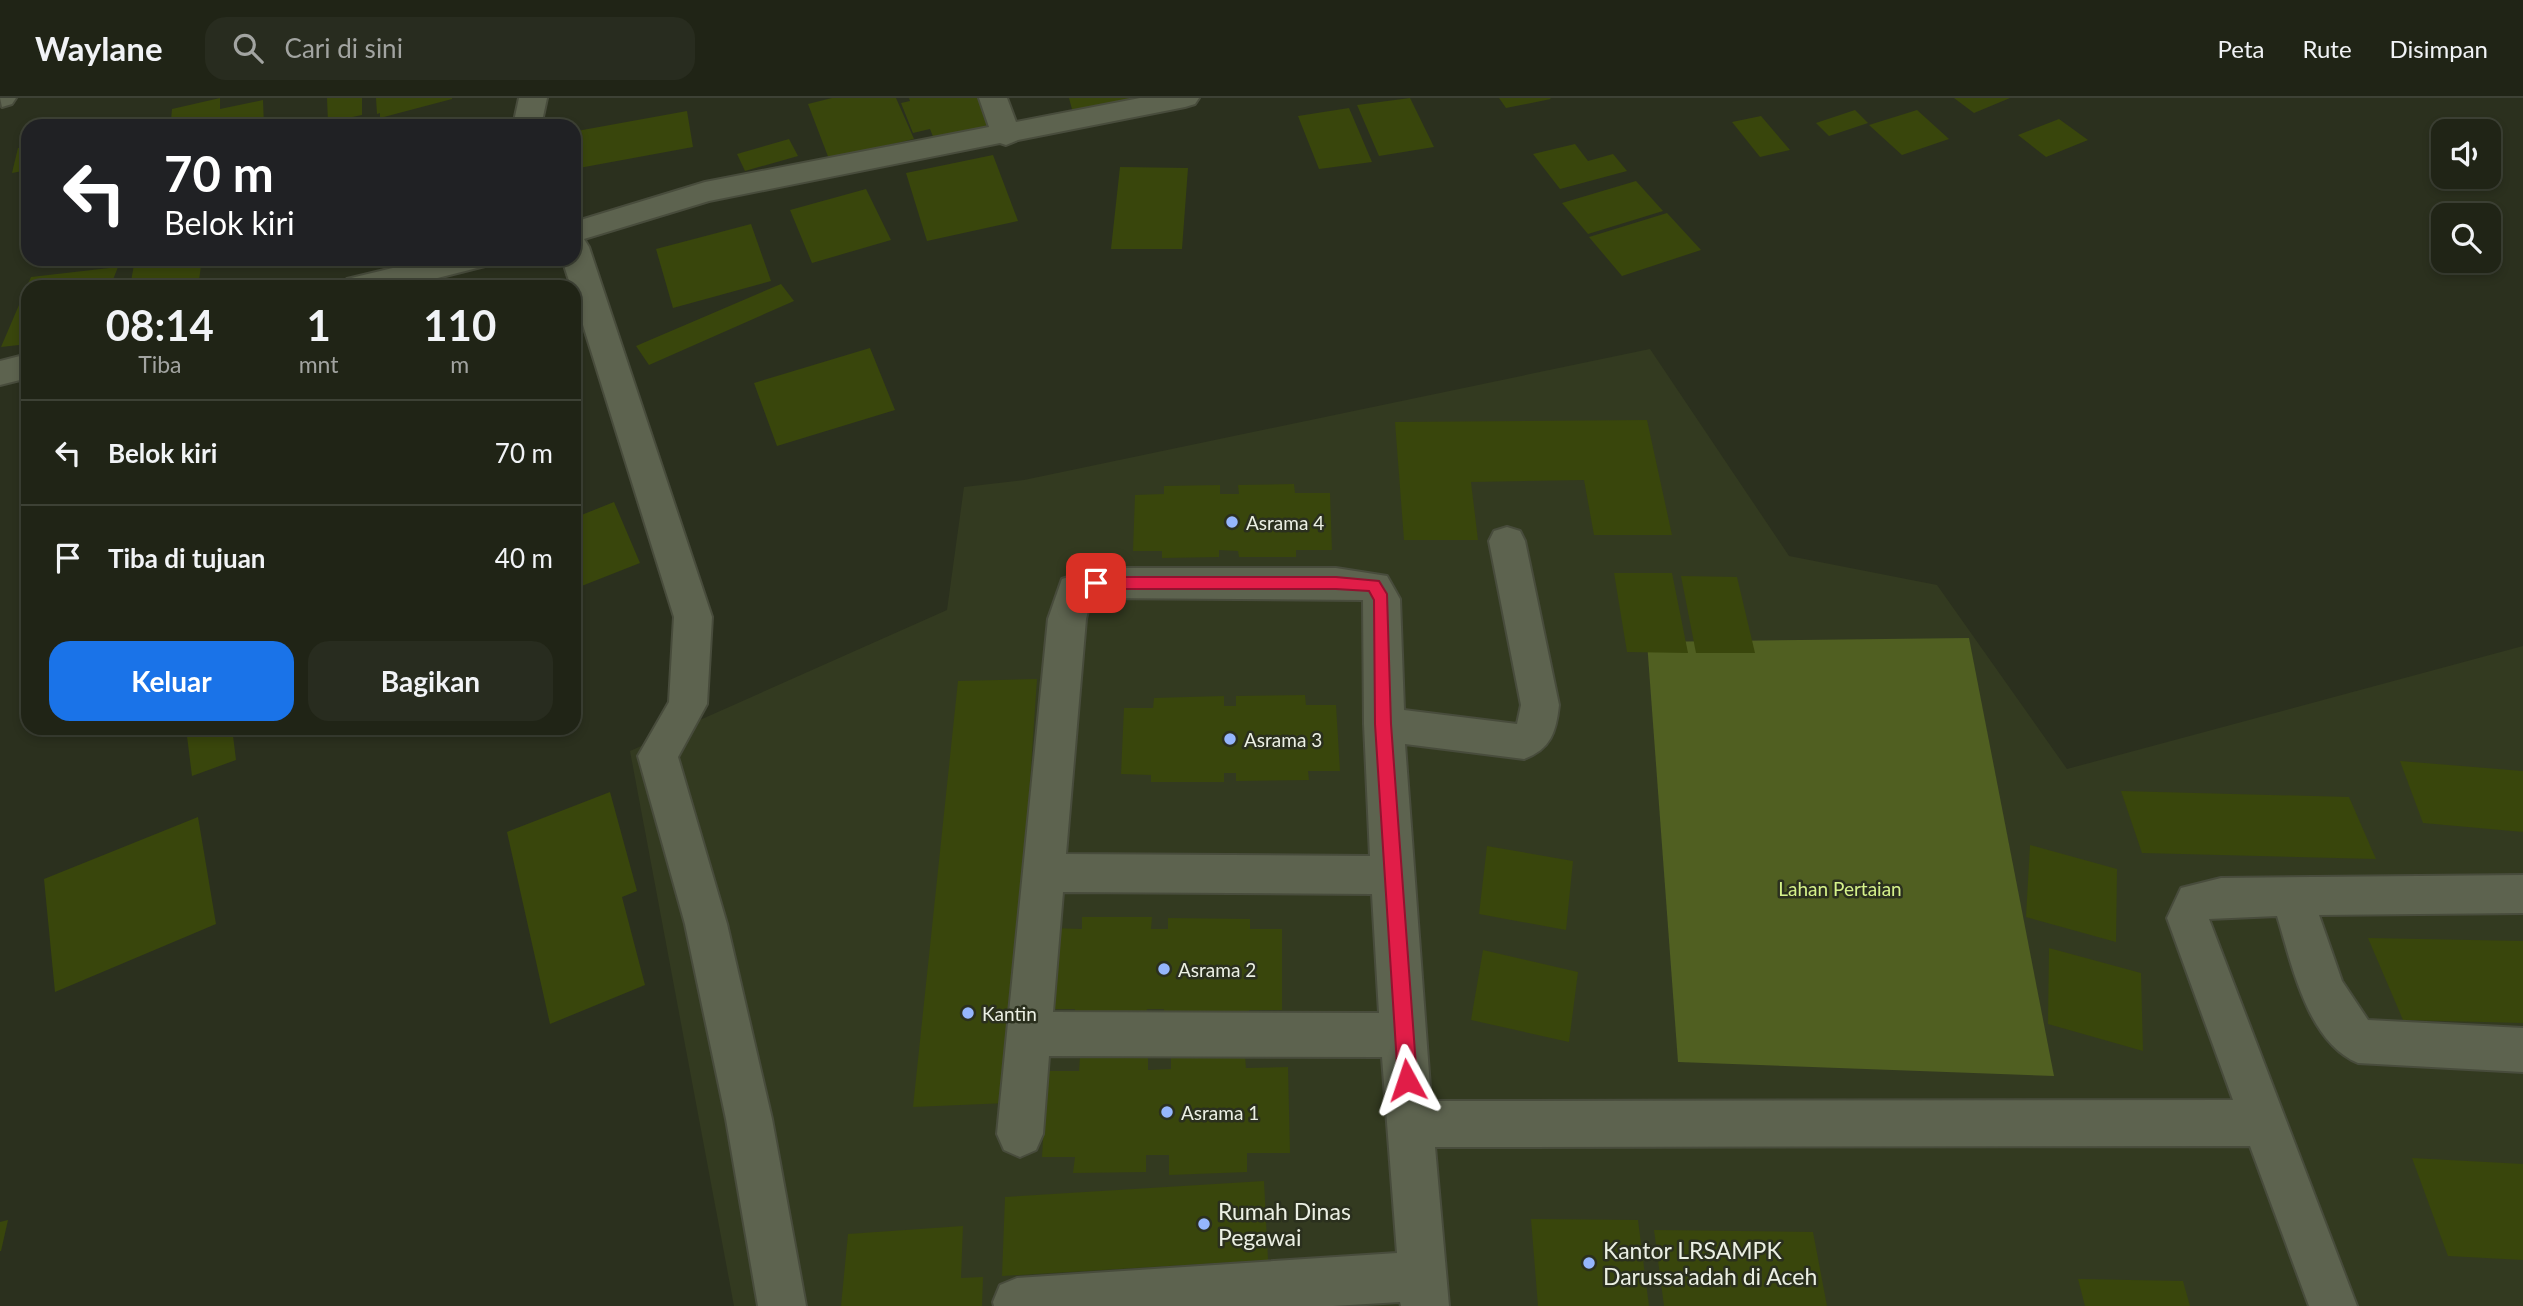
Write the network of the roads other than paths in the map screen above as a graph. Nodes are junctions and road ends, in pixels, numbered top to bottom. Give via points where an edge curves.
1 (533, 98) edge
2 (993, 98) edge
3 (1185, 98) edge
4 (528, 119) edge
5 (1006, 136) junction
6 (581, 230) edge
7 (445, 266) edge
8 (580, 266) edge
9 (387, 280) edge
10 (21, 368) edge
11 (0, 373) edge
12 (1507, 541) dead end
13 (1383, 724) junction
14 (1045, 873) junction
15 (1393, 875) junction
16 (2523, 894) edge
17 (2292, 896) junction
18 (1031, 1034) junction
19 (1403, 1035) junction
20 (2523, 1050) edge
21 (2267, 1123) junction
22 (1412, 1124) junction
23 (1020, 1134) dead end
24 (1424, 1291) edge
25 (1017, 1302) dead end
26 (782, 1306) edge
27 (2333, 1306) edge

1 - 4 street
2 - 5 street
3 - 5 street
5 - 6 street via 705,192
7 - 9 street
8 - 26 street via 693,617 688,704 658,756 709,937 749,1119
10 - 11 street
12 - 13 street via 1541,705 1537,730 1524,742
13 - 14 street via 1382,599 1374,586 1096,583 1076,589 1068,619
13 - 15 street
14 - 15 street
14 - 18 street
15 - 19 street
16 - 17 street
17 - 20 street via 2332,1010 2358,1041
17 - 21 street via 2196,902 2188,918
18 - 19 street
18 - 23 street
19 - 22 street
21 - 22 street
21 - 27 street
22 - 24 street
24 - 25 street

